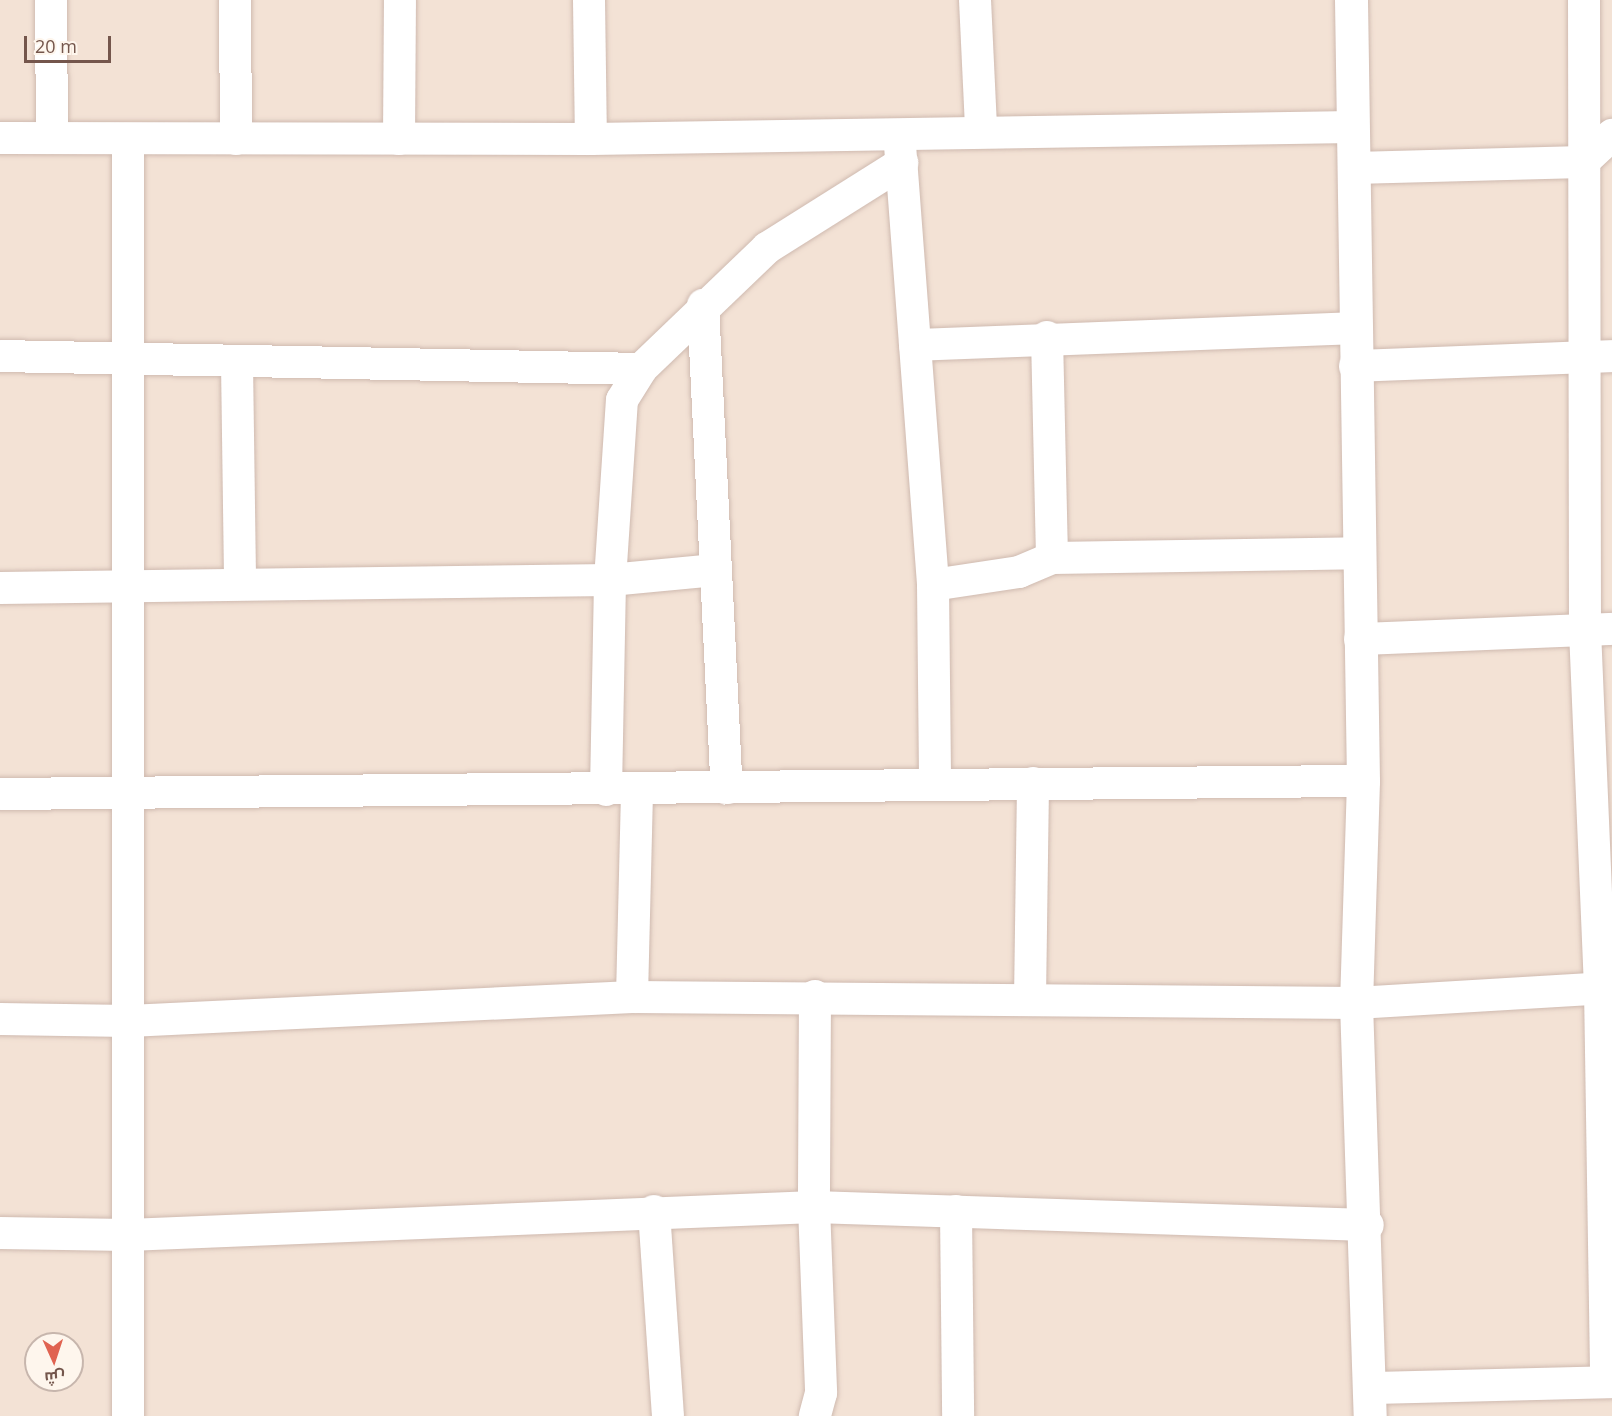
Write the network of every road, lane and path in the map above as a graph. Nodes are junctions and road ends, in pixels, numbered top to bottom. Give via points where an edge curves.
1 (51, 0) edge
2 (235, 0) edge
3 (400, 0) edge
4 (589, 0) edge
5 (975, 0) edge
6 (1351, 0) edge
7 (1584, 0) edge
8 (1353, 127) junction
9 (981, 129) junction
10 (900, 132) junction
11 (1612, 135) edge
12 (0, 138) edge
13 (52, 138) junction
14 (128, 139) junction
15 (236, 139) junction
16 (399, 139) junction
17 (591, 139) junction
18 (1583, 162) junction
19 (902, 163) junction
20 (1354, 168) junction
21 (703, 305) junction
22 (1355, 328) junction
23 (1047, 337) junction
24 (915, 345) junction
25 (1597, 356) edge
26 (0, 357) edge
27 (128, 361) junction
28 (237, 363) junction
29 (1355, 366) junction
30 (641, 369) junction
31 (1359, 553) junction
32 (1052, 558) junction
33 (716, 570) junction
34 (610, 580) junction
35 (240, 584) junction
36 (130, 585) junction
37 (933, 585) junction
38 (0, 588) edge
39 (1599, 629) edge
40 (1360, 639) junction
41 (1363, 781) junction
42 (1034, 783) junction
43 (935, 785) junction
44 (727, 788) junction
45 (637, 789) junction
46 (606, 790) junction
47 (0, 794) edge
48 (130, 796) junction
49 (1603, 804) edge
50 (1606, 988) edge
51 (815, 996) junction
52 (632, 997) junction
53 (1030, 1000) junction
54 (1356, 1003) junction
55 (0, 1019) edge
56 (129, 1021) junction
57 (1607, 1194) edge
58 (814, 1207) junction
59 (654, 1210) junction
60 (957, 1211) junction
61 (1368, 1225) junction
62 (0, 1233) edge
63 (128, 1235) junction
64 (1609, 1382) edge
65 (1370, 1402) edge
66 (128, 1416) edge
67 (668, 1416) edge
68 (815, 1416) edge
69 (958, 1416) edge

1 - 13 street
2 - 15 street
3 - 16 street
4 - 17 street
5 - 9 street
6 - 8 main road
7 - 18 street
8 - 9 street
8 - 20 main road
9 - 10 street
10 - 17 street
10 - 19 street
11 - 18 street
12 - 13 street
13 - 14 street
14 - 15 street
14 - 27 street
15 - 16 street
16 - 17 street
18 - 20 street
18 - 25 street
19 - 21 street via 767,248
19 - 24 street
20 - 22 main road
21 - 30 street
21 - 33 street
22 - 23 street
22 - 29 main road
23 - 24 street
23 - 32 street
24 - 37 street
25 - 29 street
25 - 39 street
26 - 27 street
27 - 28 street
27 - 36 street
28 - 30 street
28 - 35 street
29 - 31 main road
30 - 34 street via 622,400 617,430
31 - 32 street
31 - 40 main road
32 - 37 street via 1019,573
33 - 34 street
33 - 44 street
34 - 35 street
34 - 46 street
35 - 36 street
36 - 38 street
36 - 48 street
37 - 43 street
39 - 40 street
39 - 49 street
40 - 41 main road
41 - 42 street
41 - 54 main road
42 - 43 street
42 - 53 street
43 - 44 street
44 - 45 street
45 - 46 street
45 - 52 street
46 - 48 street
47 - 48 street
48 - 56 street
49 - 50 street
50 - 54 street
50 - 57 street
51 - 52 street
51 - 53 street
51 - 58 street
52 - 56 street
53 - 54 street
54 - 61 main road
55 - 56 street
56 - 63 street
57 - 64 street
58 - 59 street
58 - 60 street
58 - 68 street via 821,1394
59 - 63 street
59 - 67 street
60 - 61 street
60 - 69 street
61 - 65 main road
62 - 63 street
63 - 66 street
64 - 65 street

